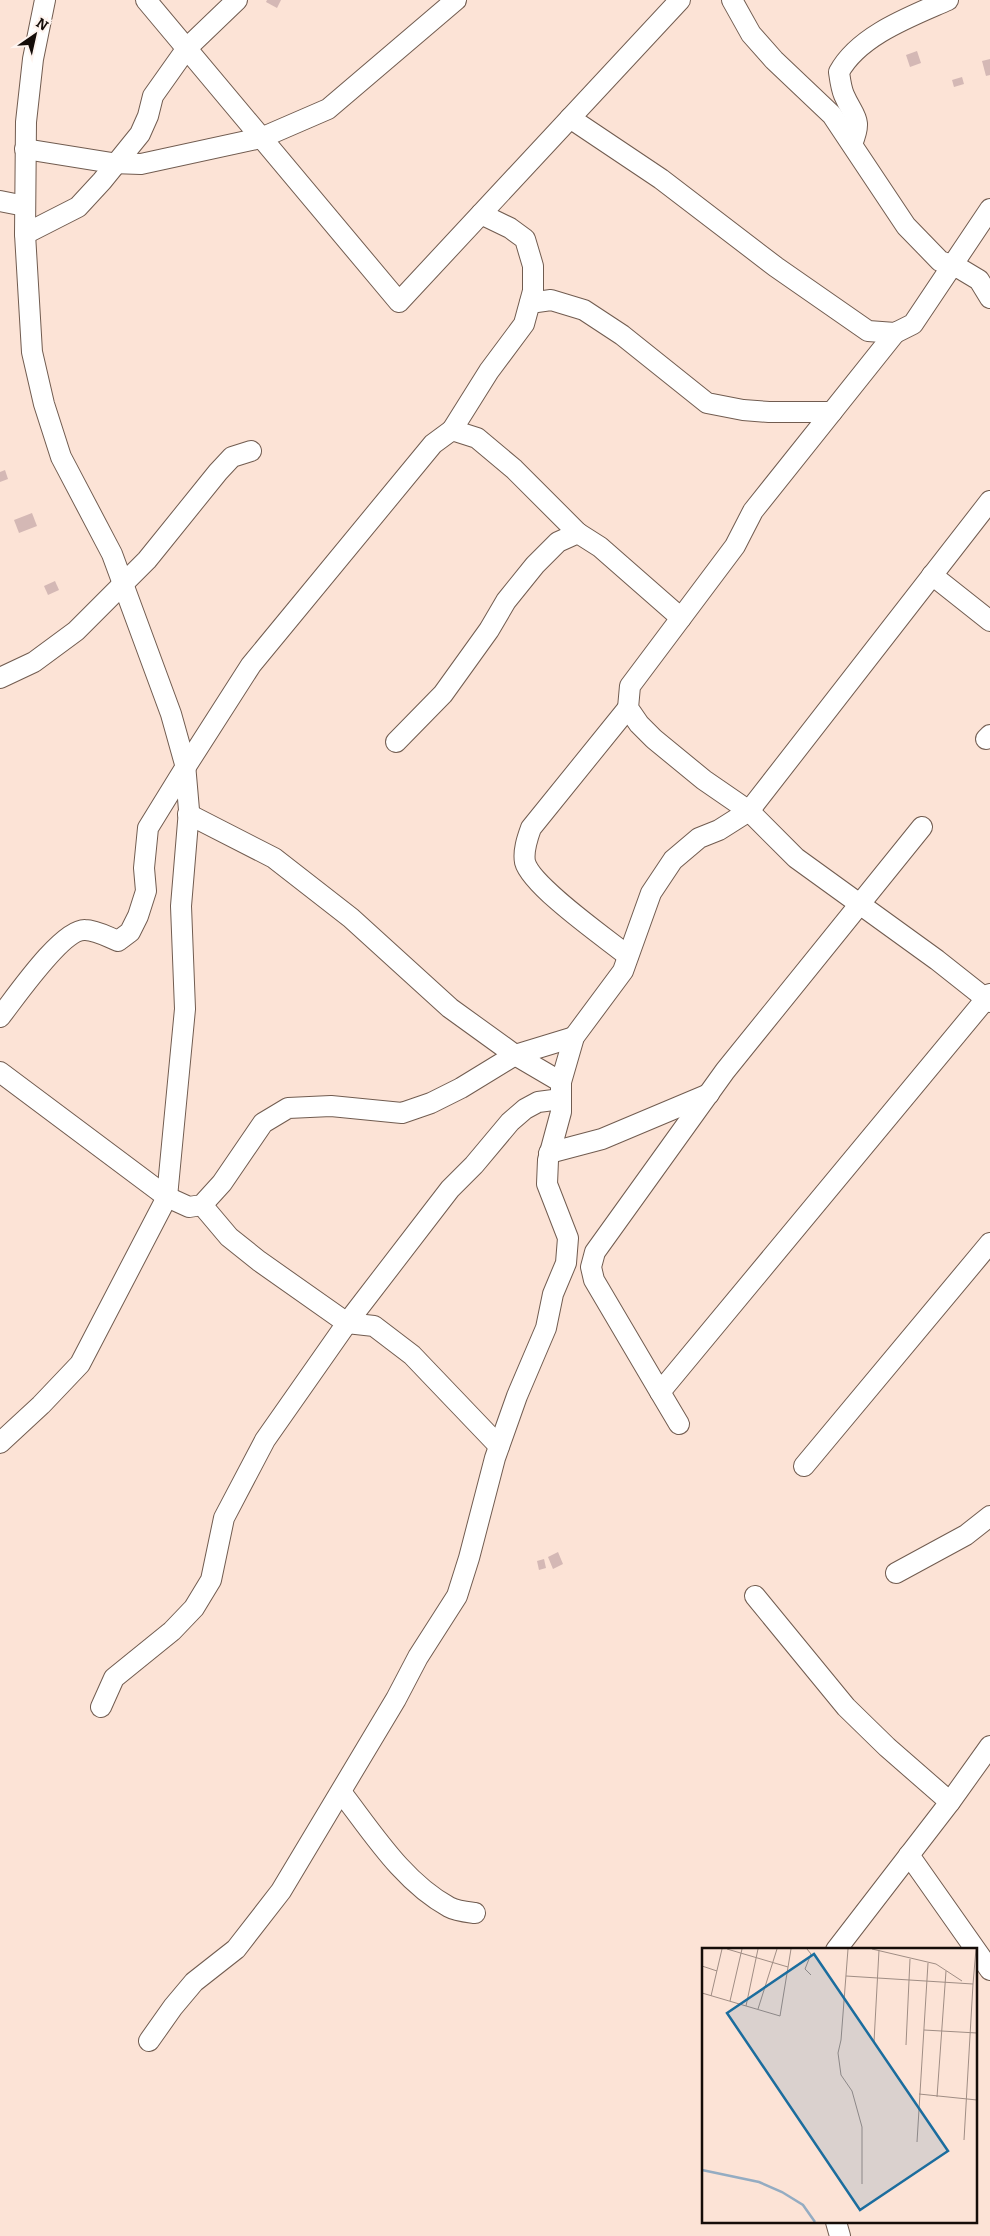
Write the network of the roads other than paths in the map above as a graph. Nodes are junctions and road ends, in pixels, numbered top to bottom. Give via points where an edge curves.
1 (45, 0) edge
2 (146, 0) edge
3 (237, 0) edge
4 (456, 0) edge
5 (680, 0) edge
6 (732, 0) edge
7 (948, 0) edge
8 (187, 48) junction
9 (570, 118) junction
10 (261, 138) junction
11 (852, 144) junction
12 (25, 149) junction
13 (116, 163) junction
14 (0, 201) edge
15 (25, 206) junction
16 (990, 209) edge
17 (481, 214) junction
18 (25, 234) junction
19 (952, 265) junction
20 (990, 298) edge
21 (530, 303) junction
22 (895, 333) junction
23 (832, 412) junction
24 (452, 430) junction
25 (251, 451) dead end
26 (990, 501) edge
27 (578, 533) junction
28 (932, 575) junction
29 (123, 584) junction
30 (681, 618) junction
31 (990, 621) edge
32 (0, 678) edge
33 (628, 708) junction
34 (396, 742) dead end
35 (185, 768) junction
36 (750, 811) junction
37 (188, 814) junction
38 (922, 827) dead end
39 (860, 904) junction
40 (628, 956) junction
41 (989, 998) edge
42 (0, 1017) edge
43 (574, 1037) junction
44 (515, 1055) junction
45 (0, 1072) edge
46 (561, 1090) junction
47 (709, 1093) junction
48 (550, 1153) junction
49 (167, 1198) junction
50 (202, 1205) junction
51 (990, 1243) edge
52 (566, 1263) junction
53 (591, 1267) junction
54 (347, 1323) junction
55 (660, 1392) junction
56 (678, 1424) dead end
57 (0, 1443) edge
58 (499, 1446) junction
59 (804, 1466) dead end
60 (990, 1516) edge
61 (896, 1573) dead end
62 (755, 1596) dead end
63 (101, 1707) dead end
64 (990, 1746) edge
65 (341, 1792) junction
66 (950, 1802) junction
67 (909, 1855) junction
68 (475, 1913) dead end
69 (838, 1948) edge
70 (975, 1948) edge
71 (978, 1953) edge
72 (990, 1970) edge
73 (149, 2041) dead end

1 - 12 street via 33,59
2 - 8 street
3 - 8 street
4 - 10 street via 328,110
5 - 9 street
6 - 11 street via 751,34 832,115
7 - 11 street via 900,20 846,59 839,72 844,95 856,116 858,130
8 - 10 street
8 - 13 street via 153,96 140,134
9 - 17 street
9 - 22 street via 661,179 776,267 868,331
10 - 13 street via 141,164
10 - 17 street via 399,302
11 - 19 street via 906,226 940,261
12 - 13 street
12 - 15 street
13 - 18 street via 78,207
14 - 15 street
15 - 18 street
16 - 19 street
17 - 21 street via 525,239 533,266
18 - 29 street via 32,352 44,404 61,458 112,554
19 - 20 street via 979,280
19 - 22 street via 914,324
21 - 23 street via 552,300 584,310 622,335 707,402 743,410
21 - 24 street via 524,324 489,371
22 - 23 street
23 - 30 street via 753,510 735,546
24 - 27 street via 477,438 514,469
24 - 35 street via 433,444 251,665
25 - 29 street via 232,457 147,560
26 - 28 street
27 - 30 street via 600,547
27 - 34 street via 558,542 536,565 506,601 443,694
28 - 31 street
28 - 36 street
29 - 32 street via 76,631 34,662
29 - 35 street via 171,714
30 - 33 street via 630,686
33 - 36 street via 661,745
33 - 40 street via 531,828 525,846 526,863 538,883
35 - 37 street
35 - 42 street via 148,828 144,868 146,891 130,932 118,941 84,929 69,934
36 - 39 street via 796,858
36 - 40 street via 699,838 673,860 651,893
37 - 44 street via 274,858 310,884 450,1008
37 - 49 street via 181,906 185,1009
38 - 39 street
39 - 41 street
39 - 47 street
40 - 43 street via 623,971
41 - 55 street
43 - 44 street
43 - 46 street
44 - 46 street
44 - 50 street via 461,1088 402,1113 331,1106 288,1108 263,1123 222,1184
45 - 49 street
46 - 48 street via 561,1112
46 - 54 street via 525,1109 510,1122 450,1188
47 - 48 street via 602,1139
47 - 53 street via 595,1252
48 - 52 street via 547,1184 568,1238
49 - 50 street via 189,1207
49 - 57 street via 80,1364
50 - 54 street via 229,1237
51 - 59 street
52 - 53 street
52 - 58 street via 553,1294 546,1328
53 - 55 street via 602,1296
54 - 58 street via 374,1326 412,1355
54 - 63 street via 261,1448 224,1518 211,1580 194,1608 172,1631 114,1678
55 - 56 street
58 - 65 street via 457,1596
60 - 61 street via 966,1535
62 - 66 street via 846,1707
64 - 66 street
65 - 68 street via 395,1860 425,1890 450,1908
65 - 73 street via 300,1862 256,1925 236,1949 194,1982
66 - 67 street
67 - 69 street
67 - 70 street
71 - 72 street

